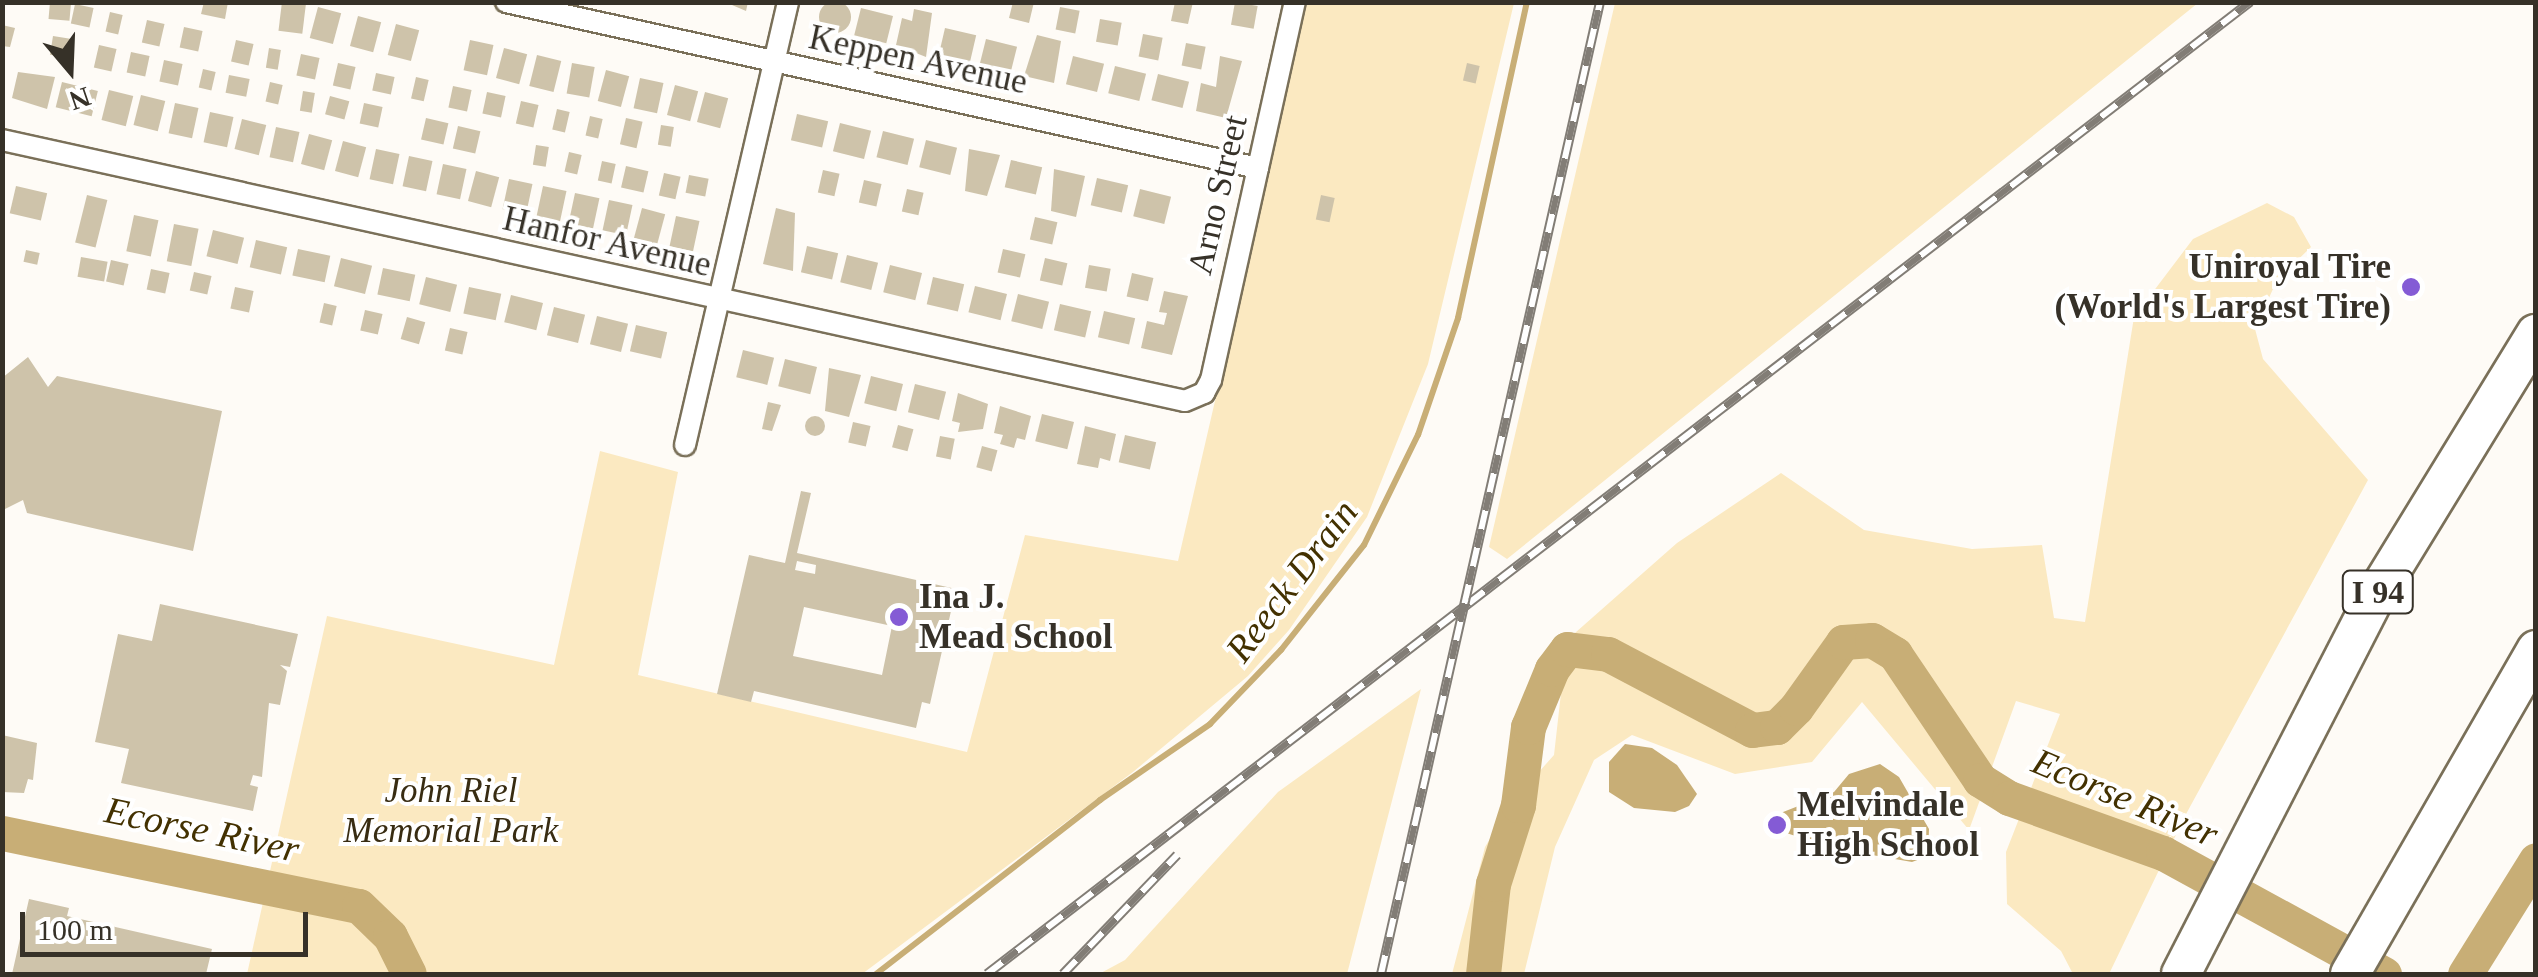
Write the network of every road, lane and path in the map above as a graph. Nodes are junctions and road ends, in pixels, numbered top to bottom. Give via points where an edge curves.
1 (506, 2) edge
2 (788, 2) edge
3 (1295, 2) edge
4 (774, 61) junction
5 (2, 140) edge
6 (1258, 168) junction
7 (718, 301) junction
8 (2536, 334) edge
9 (1198, 397) joint
10 (685, 445) dead end
11 (2536, 650) edge
12 (2181, 974) edge
13 (2350, 974) edge

1 - 4 street, Keppen Avenue
2 - 4 street
3 - 6 street, Arno Street
4 - 6 street, Keppen Avenue
4 - 7 street
5 - 7 street, Hanfor Avenue
6 - 9 street, Arno Street via 1211,380
7 - 9 street, Hanfor Avenue via 1186,401
7 - 10 street
8 - 12 highway, I 94 via 2374,598
11 - 13 highway

